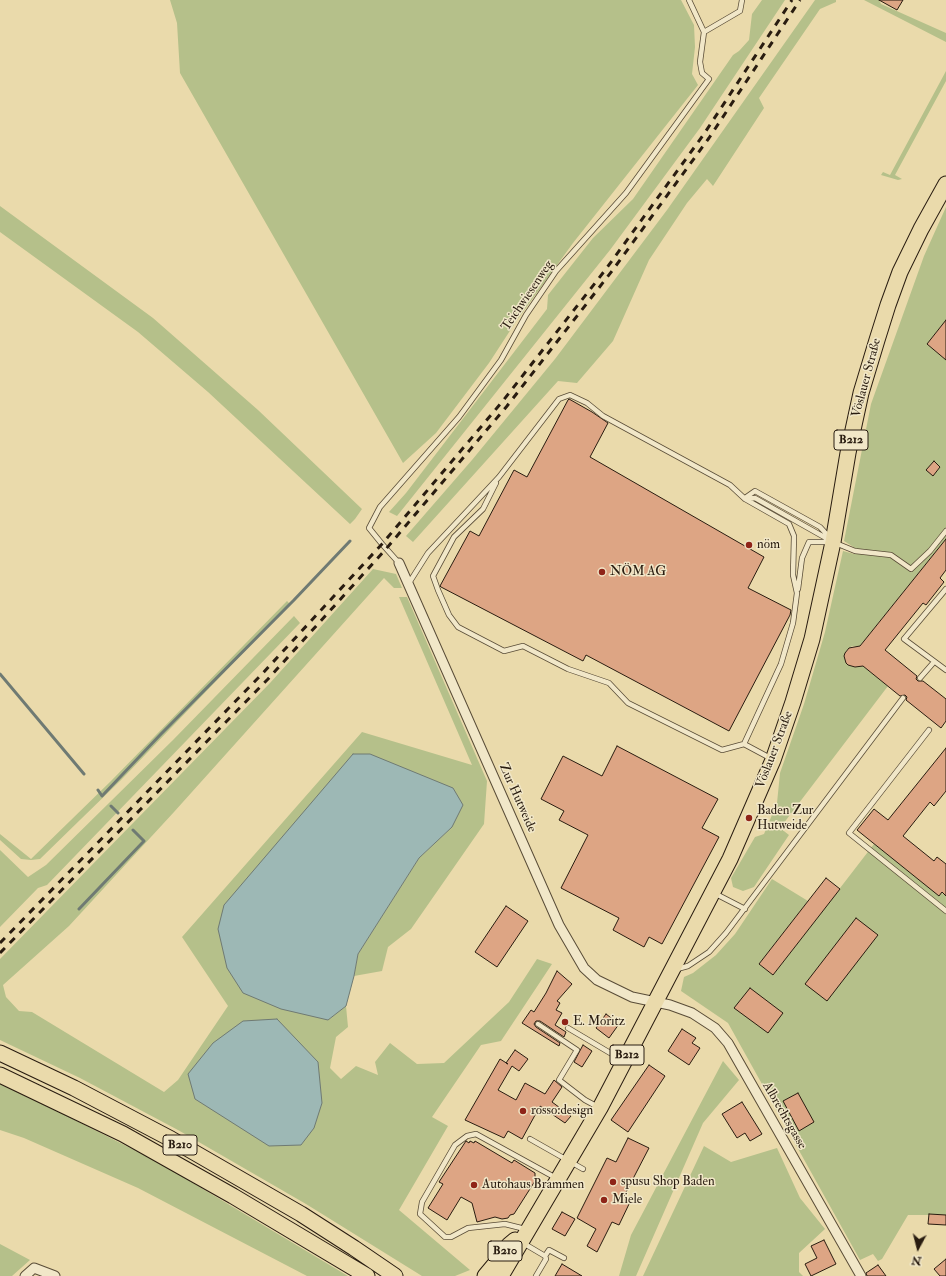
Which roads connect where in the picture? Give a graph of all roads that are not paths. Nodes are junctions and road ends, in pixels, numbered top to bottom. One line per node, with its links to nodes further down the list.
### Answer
1 (689, 0): 3 (lane)
2 (742, 0): 3 (lane)
3 (704, 32): 9 (lane, Teichwiesenweg)
4 (946, 184): 8 (main road, Vöslauer Straße / B212)
5 (499, 477): 6 (lane); 10 (lane); 18 (lane)
6 (744, 499): 8 (lane); 12 (lane)
7 (946, 531): 8 (lane)
8 (833, 542): 12 (lane); 19 (main road, Vöslauer Straße / B212)
9 (399, 563): 10 (street, Zur Hutweide)
10 (408, 585): 24 (street, Zur Hutweide)
11 (946, 589): 13 (lane)
12 (797, 593): 18 (lane)
13 (934, 662): 14 (lane); 15 (lane)
14 (946, 670)
15 (920, 678)
16 (903, 698): 21 (lane)
17 (928, 730): 22 (lane)
18 (744, 744): 19 (lane)
19 (773, 760): 20 (main road, Vöslauer Straße / B212)
20 (712, 892): 21 (lane); 23 (main road, Vöslauer Straße / B212)
21 (745, 909): 23 (lane)
22 (946, 912)
23 (672, 971): 24 (main road, Vöslauer Straße / B212)
24 (655, 1002): 28 (main road, Vöslauer Straße / B212); 47 (street, Albrechtsgasse)
25 (538, 1024): 30 (lane)
26 (568, 1028): 28 (lane)
27 (0, 1053): 36 (main road, B210)
28 (624, 1061): 30 (main road, Vöslauer Straße / B212)
29 (0, 1075): 41 (main road, B210)
30 (600, 1108): 32 (main road, Vöslauer Straße / B212)
31 (530, 1139): 32 (lane)
32 (569, 1162): 33 (lane); 34 (main road, Vöslauer Straße / B212)
33 (583, 1169)
34 (559, 1179): 35 (main road, Vöslauer Straße / B212); 35 (lane)
35 (525, 1236): 37 (lane); 44 (main road, B210); 45 (main road, Vöslauer Straße / B212)
36 (354, 1248): 42 (main road, B210); 43 (main road, B210)
37 (545, 1256): 38 (lane); 46 (lane)
38 (564, 1258)
39 (25, 1276): 40 (street)
40 (55, 1276)
41 (367, 1276)
42 (395, 1276)
43 (407, 1276)
44 (485, 1276)
45 (501, 1276)
46 (536, 1276)
47 (861, 1276)

